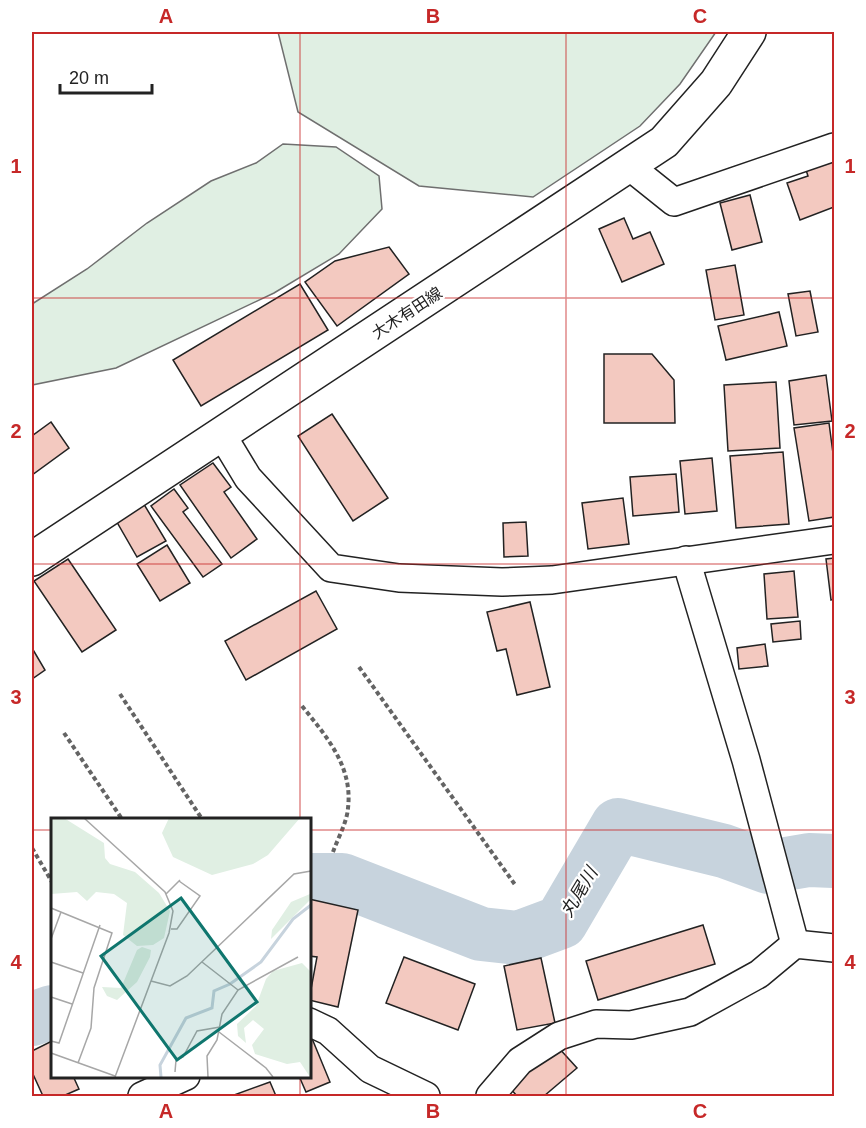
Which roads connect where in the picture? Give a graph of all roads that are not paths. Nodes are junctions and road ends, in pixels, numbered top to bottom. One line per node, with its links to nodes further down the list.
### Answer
1 (749, 32): 3 (main road, 大木有田線)
2 (834, 147): 3 (street)
3 (629, 166): 4 (main road, 大木有田線)
4 (222, 435): 6 (main road, 大木有田線); 7 (street)
5 (834, 540): 7 (street)
6 (32, 559)
7 (686, 560): 8 (street)
8 (795, 944): 9 (street); 14 (street)
9 (834, 948)
10 (310, 1023): 13 (street)
11 (184, 1077): 12 (street)
12 (142, 1096)
13 (426, 1096)
14 (490, 1096)

